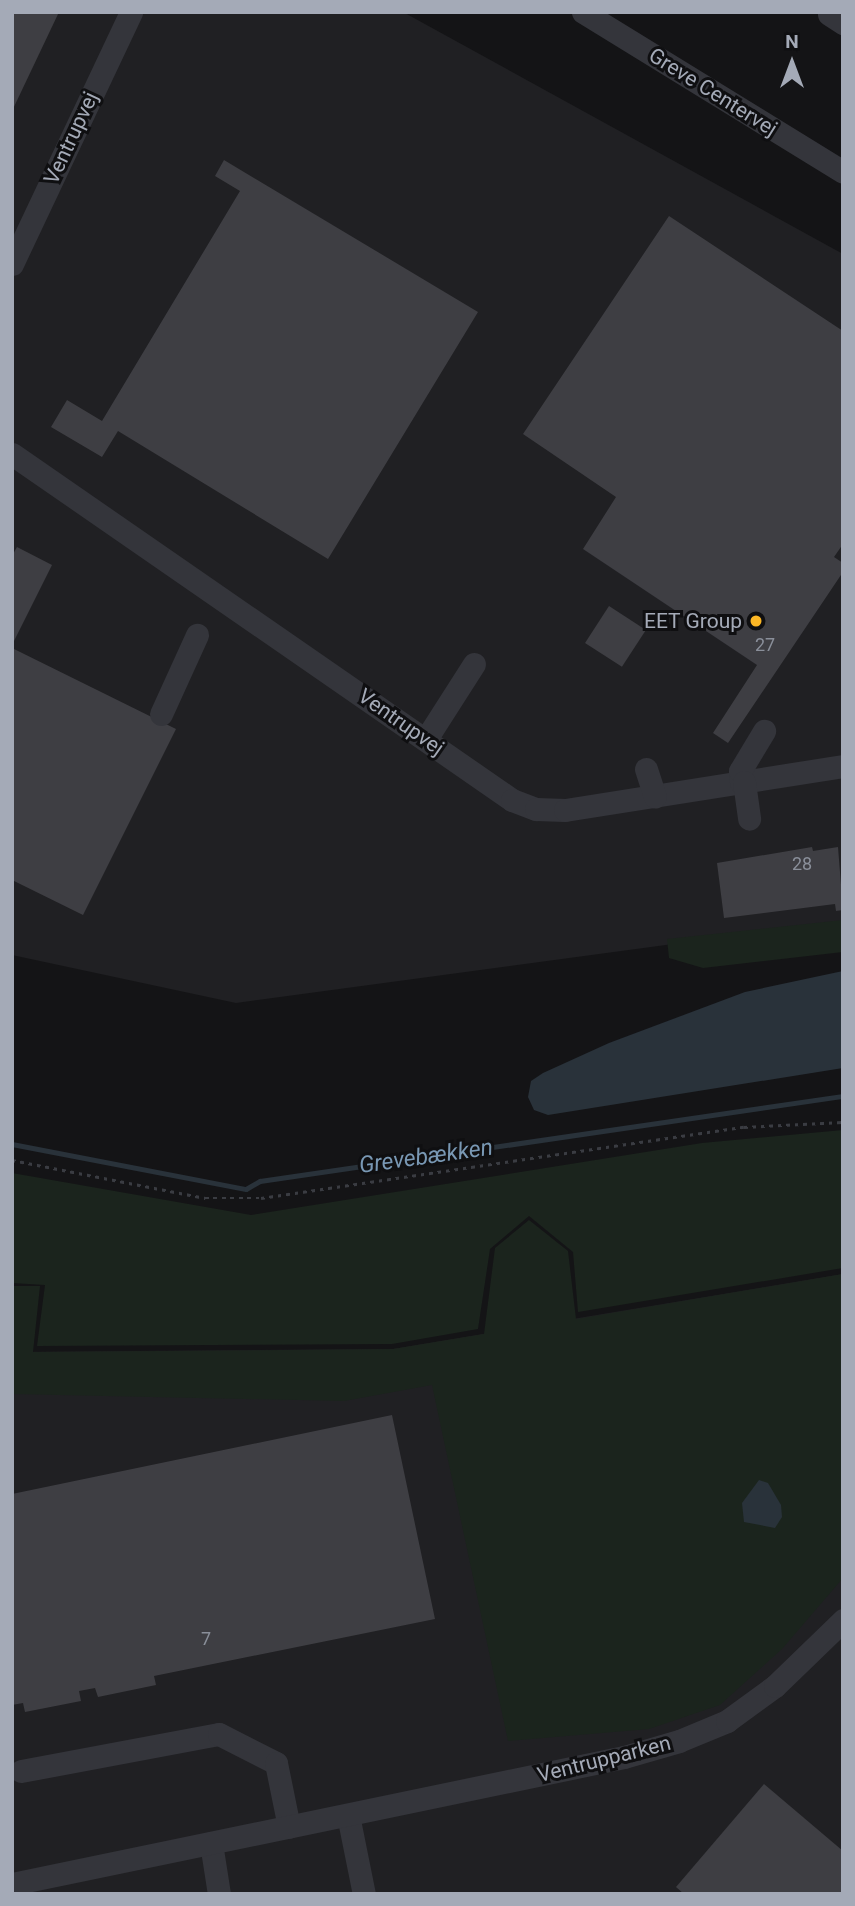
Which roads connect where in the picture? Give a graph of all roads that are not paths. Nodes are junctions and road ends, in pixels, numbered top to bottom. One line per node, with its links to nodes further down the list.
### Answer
1 (131, 12): 4 (street, Ventrupvej)
2 (583, 12): 3 (street, Greve Centervej)
3 (843, 172)
4 (12, 264)
5 (12, 454): 10 (street, Ventrupvej)
6 (197, 635): 8 (street)
7 (474, 664): 10 (street)
8 (161, 714)
9 (764, 731): 13 (street)
10 (426, 739): 14 (street, Ventrupvej)
11 (843, 766): 13 (street, Ventrupvej)
12 (646, 769): 14 (street)
13 (743, 782): 14 (street, Ventrupvej); 15 (street)
14 (655, 797)
15 (749, 819)
16 (839, 1634): 18 (street, Ventrupparken)
17 (21, 1772): 19 (street)
18 (348, 1815): 19 (street, Ventrupparken); 23 (street)
19 (289, 1827): 20 (street, Ventrupparken)
20 (211, 1843): 21 (street, Ventrupparken); 22 (street)
21 (12, 1884)
22 (219, 1894)
23 (364, 1894)

